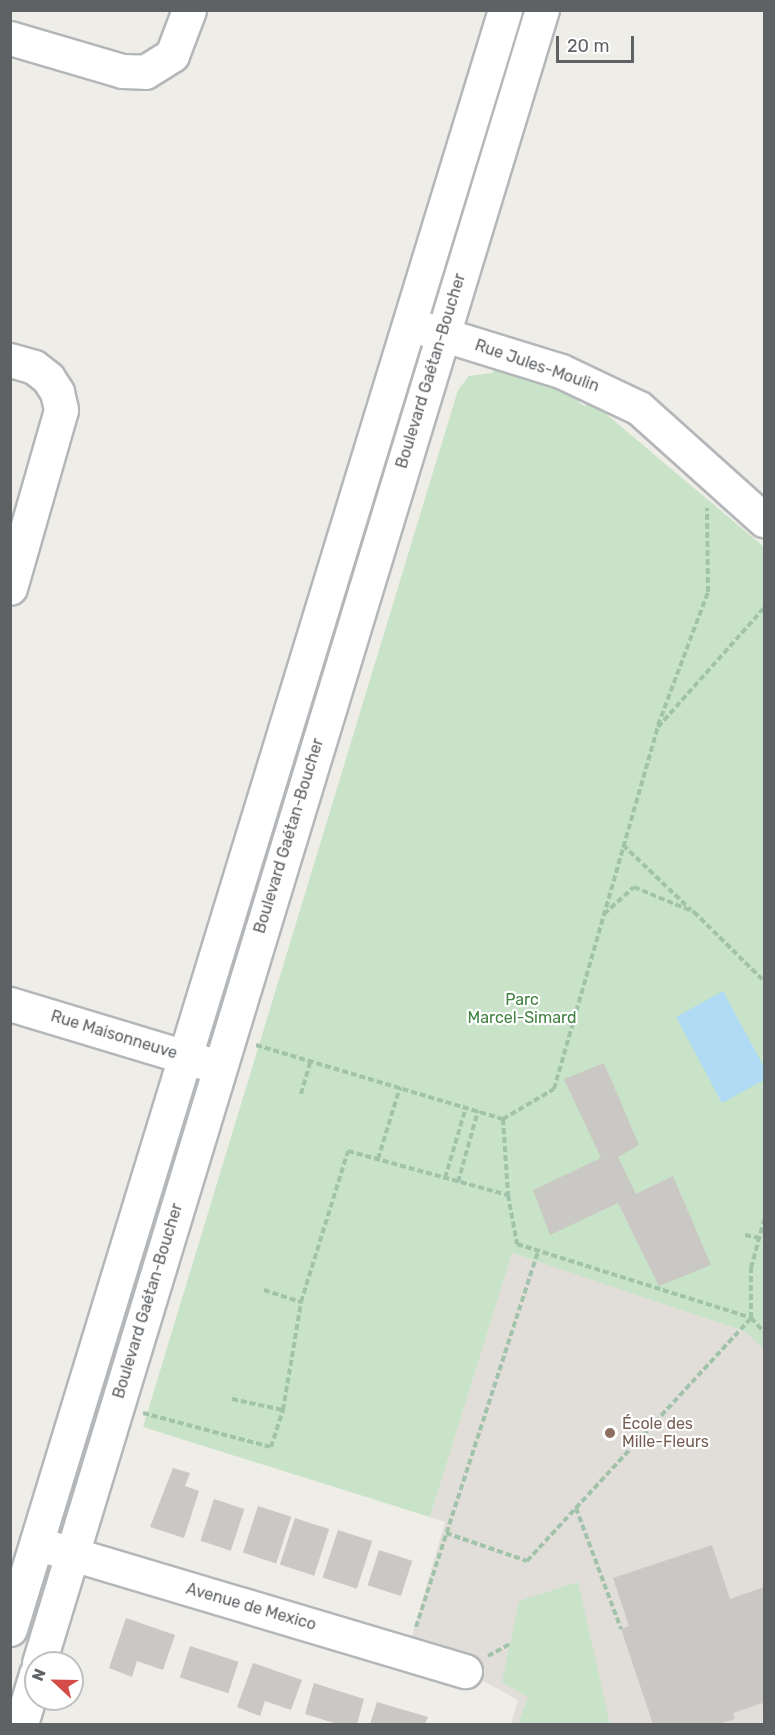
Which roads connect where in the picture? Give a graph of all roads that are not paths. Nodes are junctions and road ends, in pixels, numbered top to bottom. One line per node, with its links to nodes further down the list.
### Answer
1 (189, 10): 4 (street)
2 (505, 10): 5 (street)
3 (542, 10): 6 (street, Boulevard Gaétan-Boucher)
4 (10, 38)
5 (409, 324): 6 (street, Rue Jules-Moulin); 11 (street)
6 (443, 334): 8 (street, Rue Jules-Moulin); 12 (street, Boulevard Gaétan-Boucher)
7 (10, 360): 9 (street)
8 (765, 520)
9 (10, 588)
10 (10, 1004): 11 (street, Rue Maisonneuve)
11 (184, 1056): 12 (street, Rue Maisonneuve); 13 (street)
12 (218, 1068): 14 (street, Boulevard Gaétan-Boucher)
13 (37, 1542): 14 (street, Avenue de Mexico); 15 (street)
14 (72, 1555): 16 (street, Boulevard Gaétan-Boucher); 17 (street, Avenue de Mexico)
15 (10, 1629)
16 (43, 1651)
17 (465, 1671)

